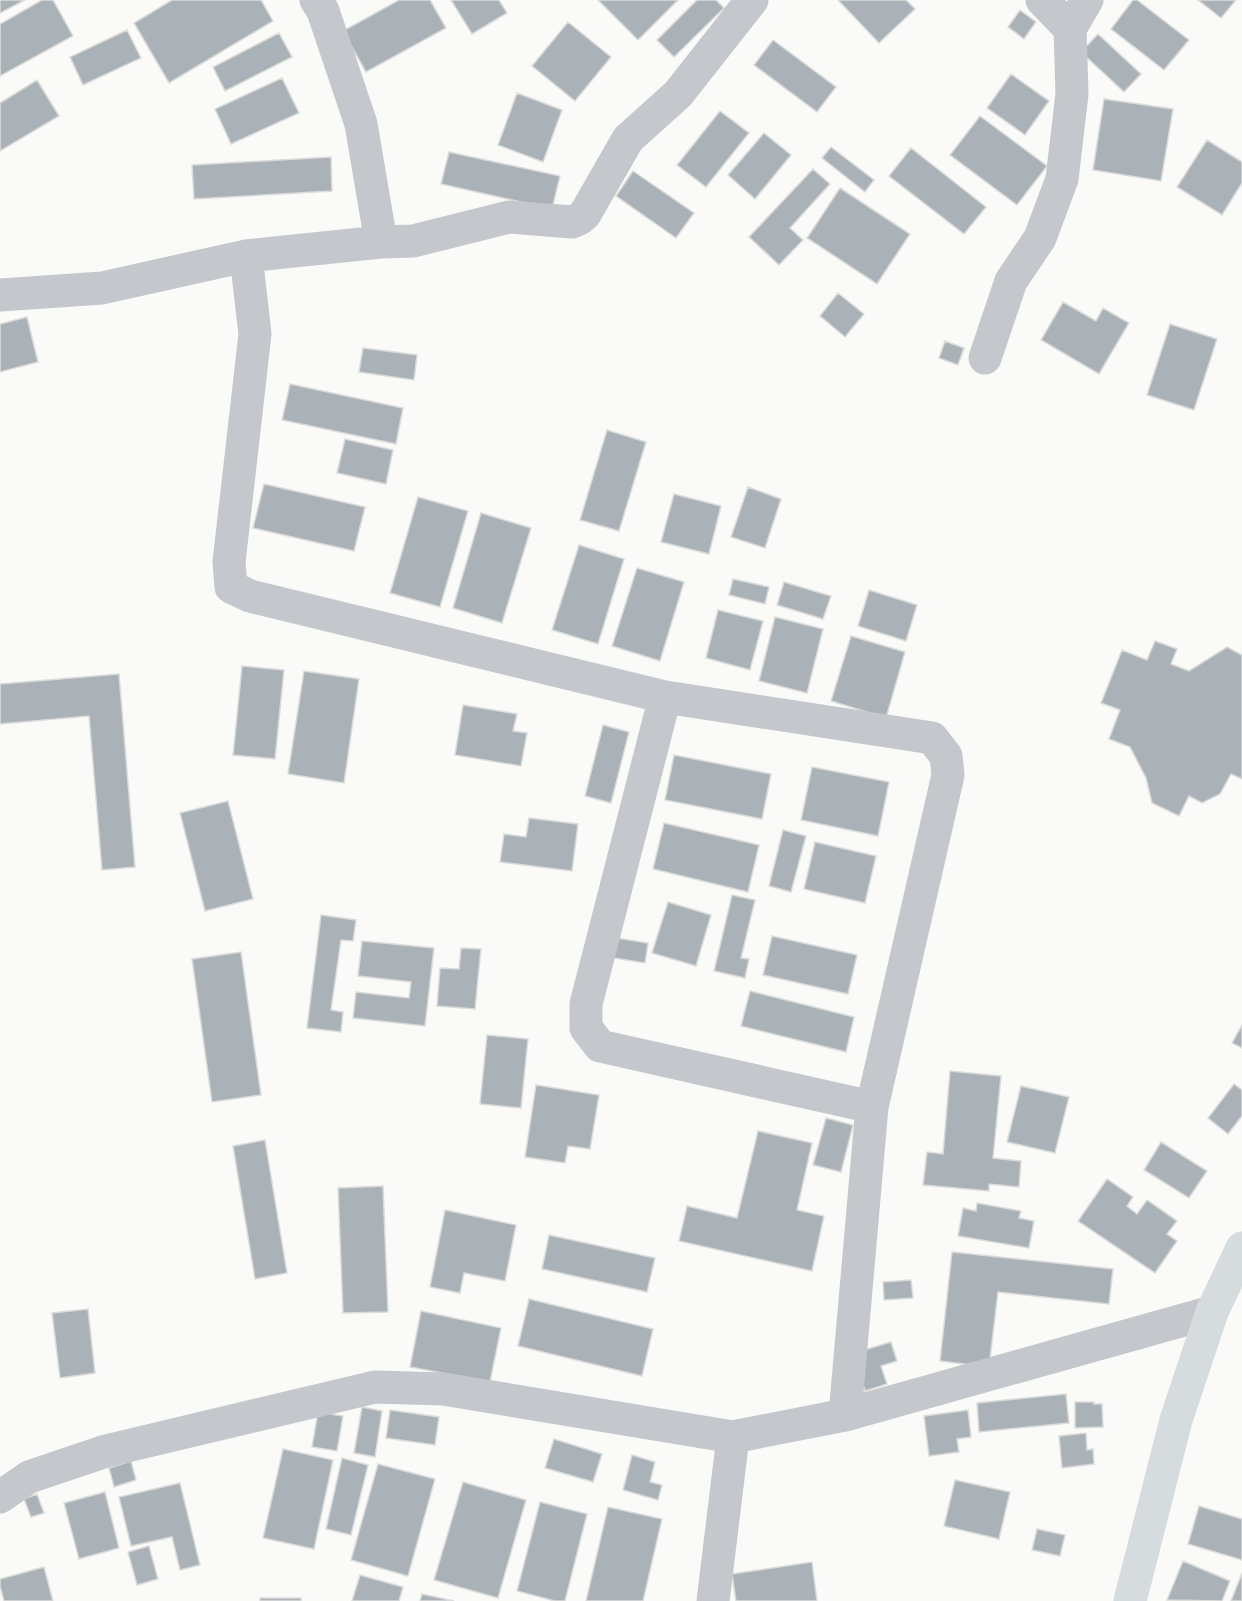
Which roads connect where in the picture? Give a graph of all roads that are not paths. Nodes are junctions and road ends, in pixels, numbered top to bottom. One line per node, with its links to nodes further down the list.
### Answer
1 (316, 0): 6 (street)
2 (752, 0): 6 (street)
3 (1042, 0): 5 (street)
4 (1087, 0): 5 (street)
5 (1070, 29): 9 (street)
6 (381, 242): 7 (street)
7 (246, 256): 8 (street); 10 (street)
8 (0, 295)
9 (985, 358)
10 (665, 697): 11 (street); 11 (street)
11 (872, 1107): 14 (street)
12 (1242, 1248): 13 (main road)
13 (1212, 1312): 14 (street); 18 (main road)
14 (845, 1415): 15 (street)
15 (733, 1437): 16 (street); 17 (street)
16 (0, 1497)
17 (713, 1601)
18 (1130, 1601)

